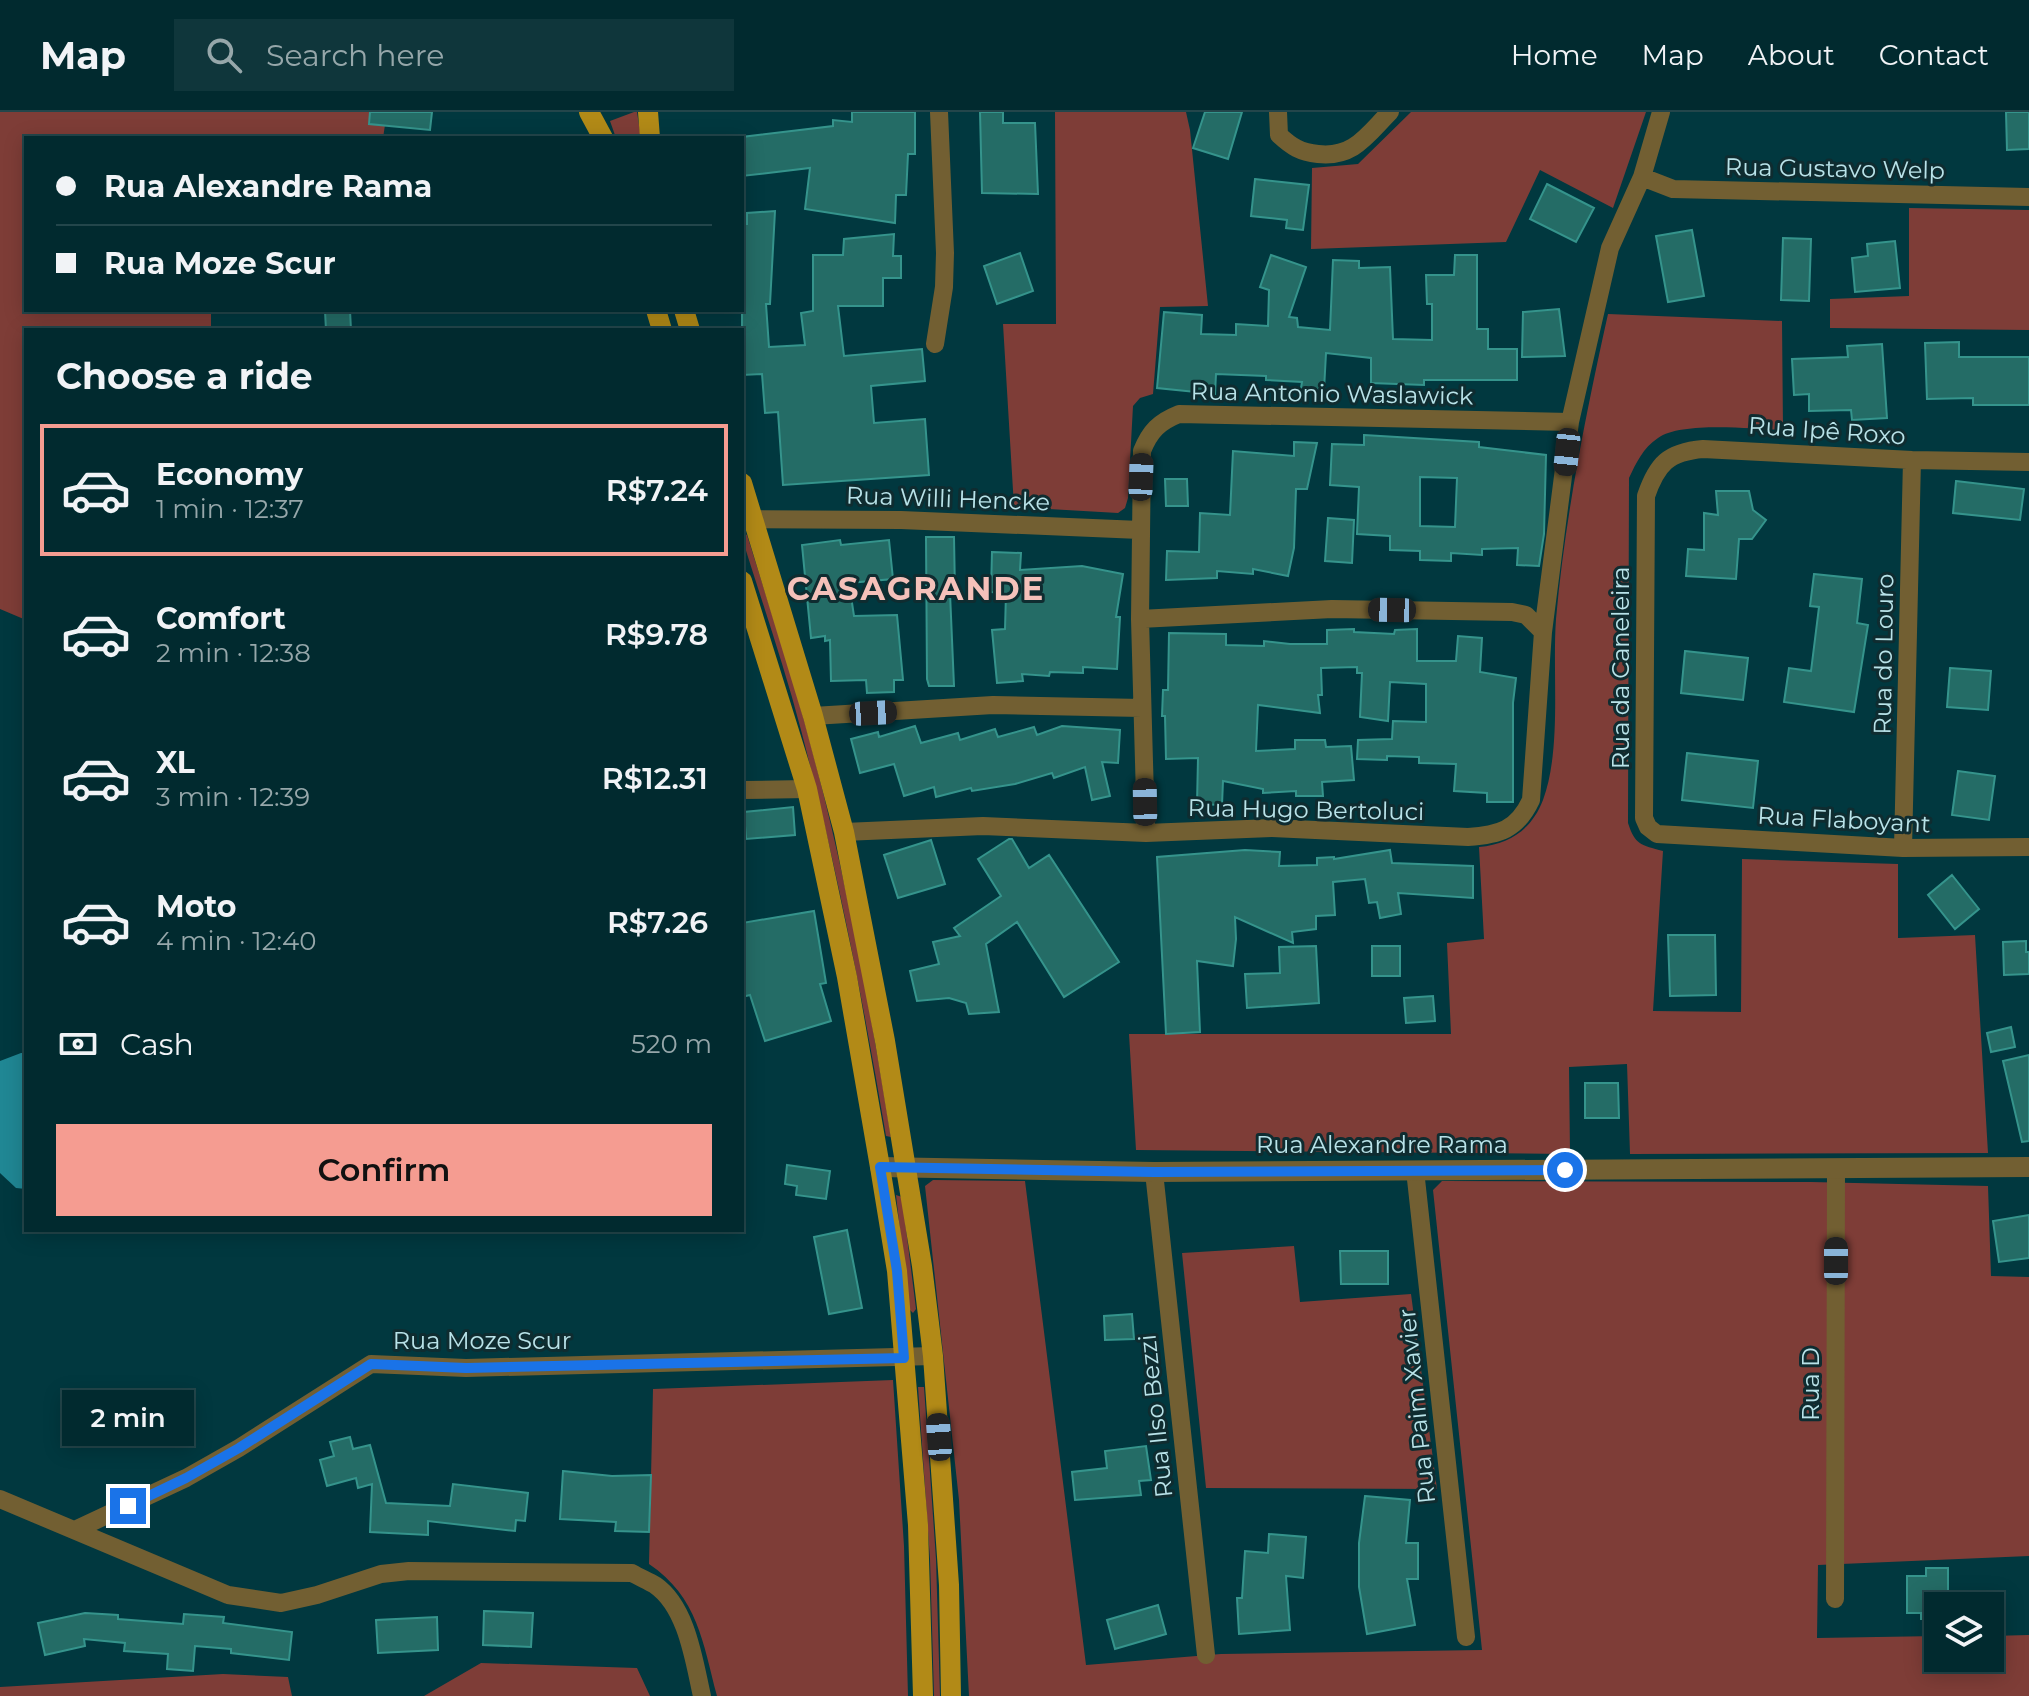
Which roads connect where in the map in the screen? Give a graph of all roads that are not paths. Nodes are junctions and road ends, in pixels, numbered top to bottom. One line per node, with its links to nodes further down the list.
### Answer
1 (589, 112): 7 (main road)
2 (648, 112): 8 (main road)
3 (939, 112): 11 (street)
4 (1278, 112): 5 (street)
5 (1390, 112)
6 (1661, 112): 9 (street)
7 (602, 136)
8 (650, 136)
9 (1642, 177): 10 (street, Rua Gustavo Welp); 12 (street)
10 (2029, 197)
11 (935, 344)
12 (1570, 422): 18 (street, Rua Antonio Waslawick); 21 (street)
13 (1912, 460): 14 (street, Rua Ipê Roxo); 16 (street, Rua Ipê Roxo); 30 (street, Rua do Louro)
14 (2029, 462)
15 (744, 495): 17 (main road)
16 (1646, 496): 28 (street, Rua da Caneleira)
17 (748, 518): 18 (street, Rua Willi Hencke); 23 (main road)
18 (1140, 530): 20 (street, Rua Antonio Waslawick)
19 (746, 603): 24 (main road)
20 (1140, 619): 21 (street); 22 (street, Rua Antonio Waslawick)
21 (1543, 632): 27 (street, Rua Hugo Bertoluci)
22 (1142, 708): 23 (street); 27 (street, Rua Antonio Waslawick)
23 (813, 716): 26 (main road)
24 (807, 789): 25 (street); 32 (main road)
25 (744, 790)
26 (844, 832): 27 (street, Rua Hugo Bertoluci); 31 (main road)
27 (1146, 833)
28 (1657, 834): 30 (street, Rua Flaboyant)
29 (2029, 847): 30 (street, Rua Flaboyant)
30 (1903, 848)
31 (906, 1166): 32 (street, Rua Alexandre Rama); 36 (street, Rua Alexandre Rama); 37 (main road)
32 (880, 1167): 38 (main road)
33 (2029, 1167): 34 (street, Rua Alexandre Rama)
34 (1836, 1169): 35 (street, Rua Alexandre Rama); 41 (street, Rua D)
35 (1415, 1170): 36 (street, Rua Alexandre Rama); 42 (street, Rua Paim Xavier)
36 (1154, 1172): 43 (street, Rua Ilso Bezzi)
37 (933, 1356): 38 (street, Rua Moze Scur); 46 (main road)
38 (904, 1358): 40 (street, Rua Moze Scur); 45 (main road)
39 (0, 1499): 40 (street)
40 (75, 1530): 44 (street)
41 (1835, 1599)
42 (1466, 1637)
43 (1206, 1655)
44 (702, 1696)
45 (923, 1696)
46 (951, 1696)

